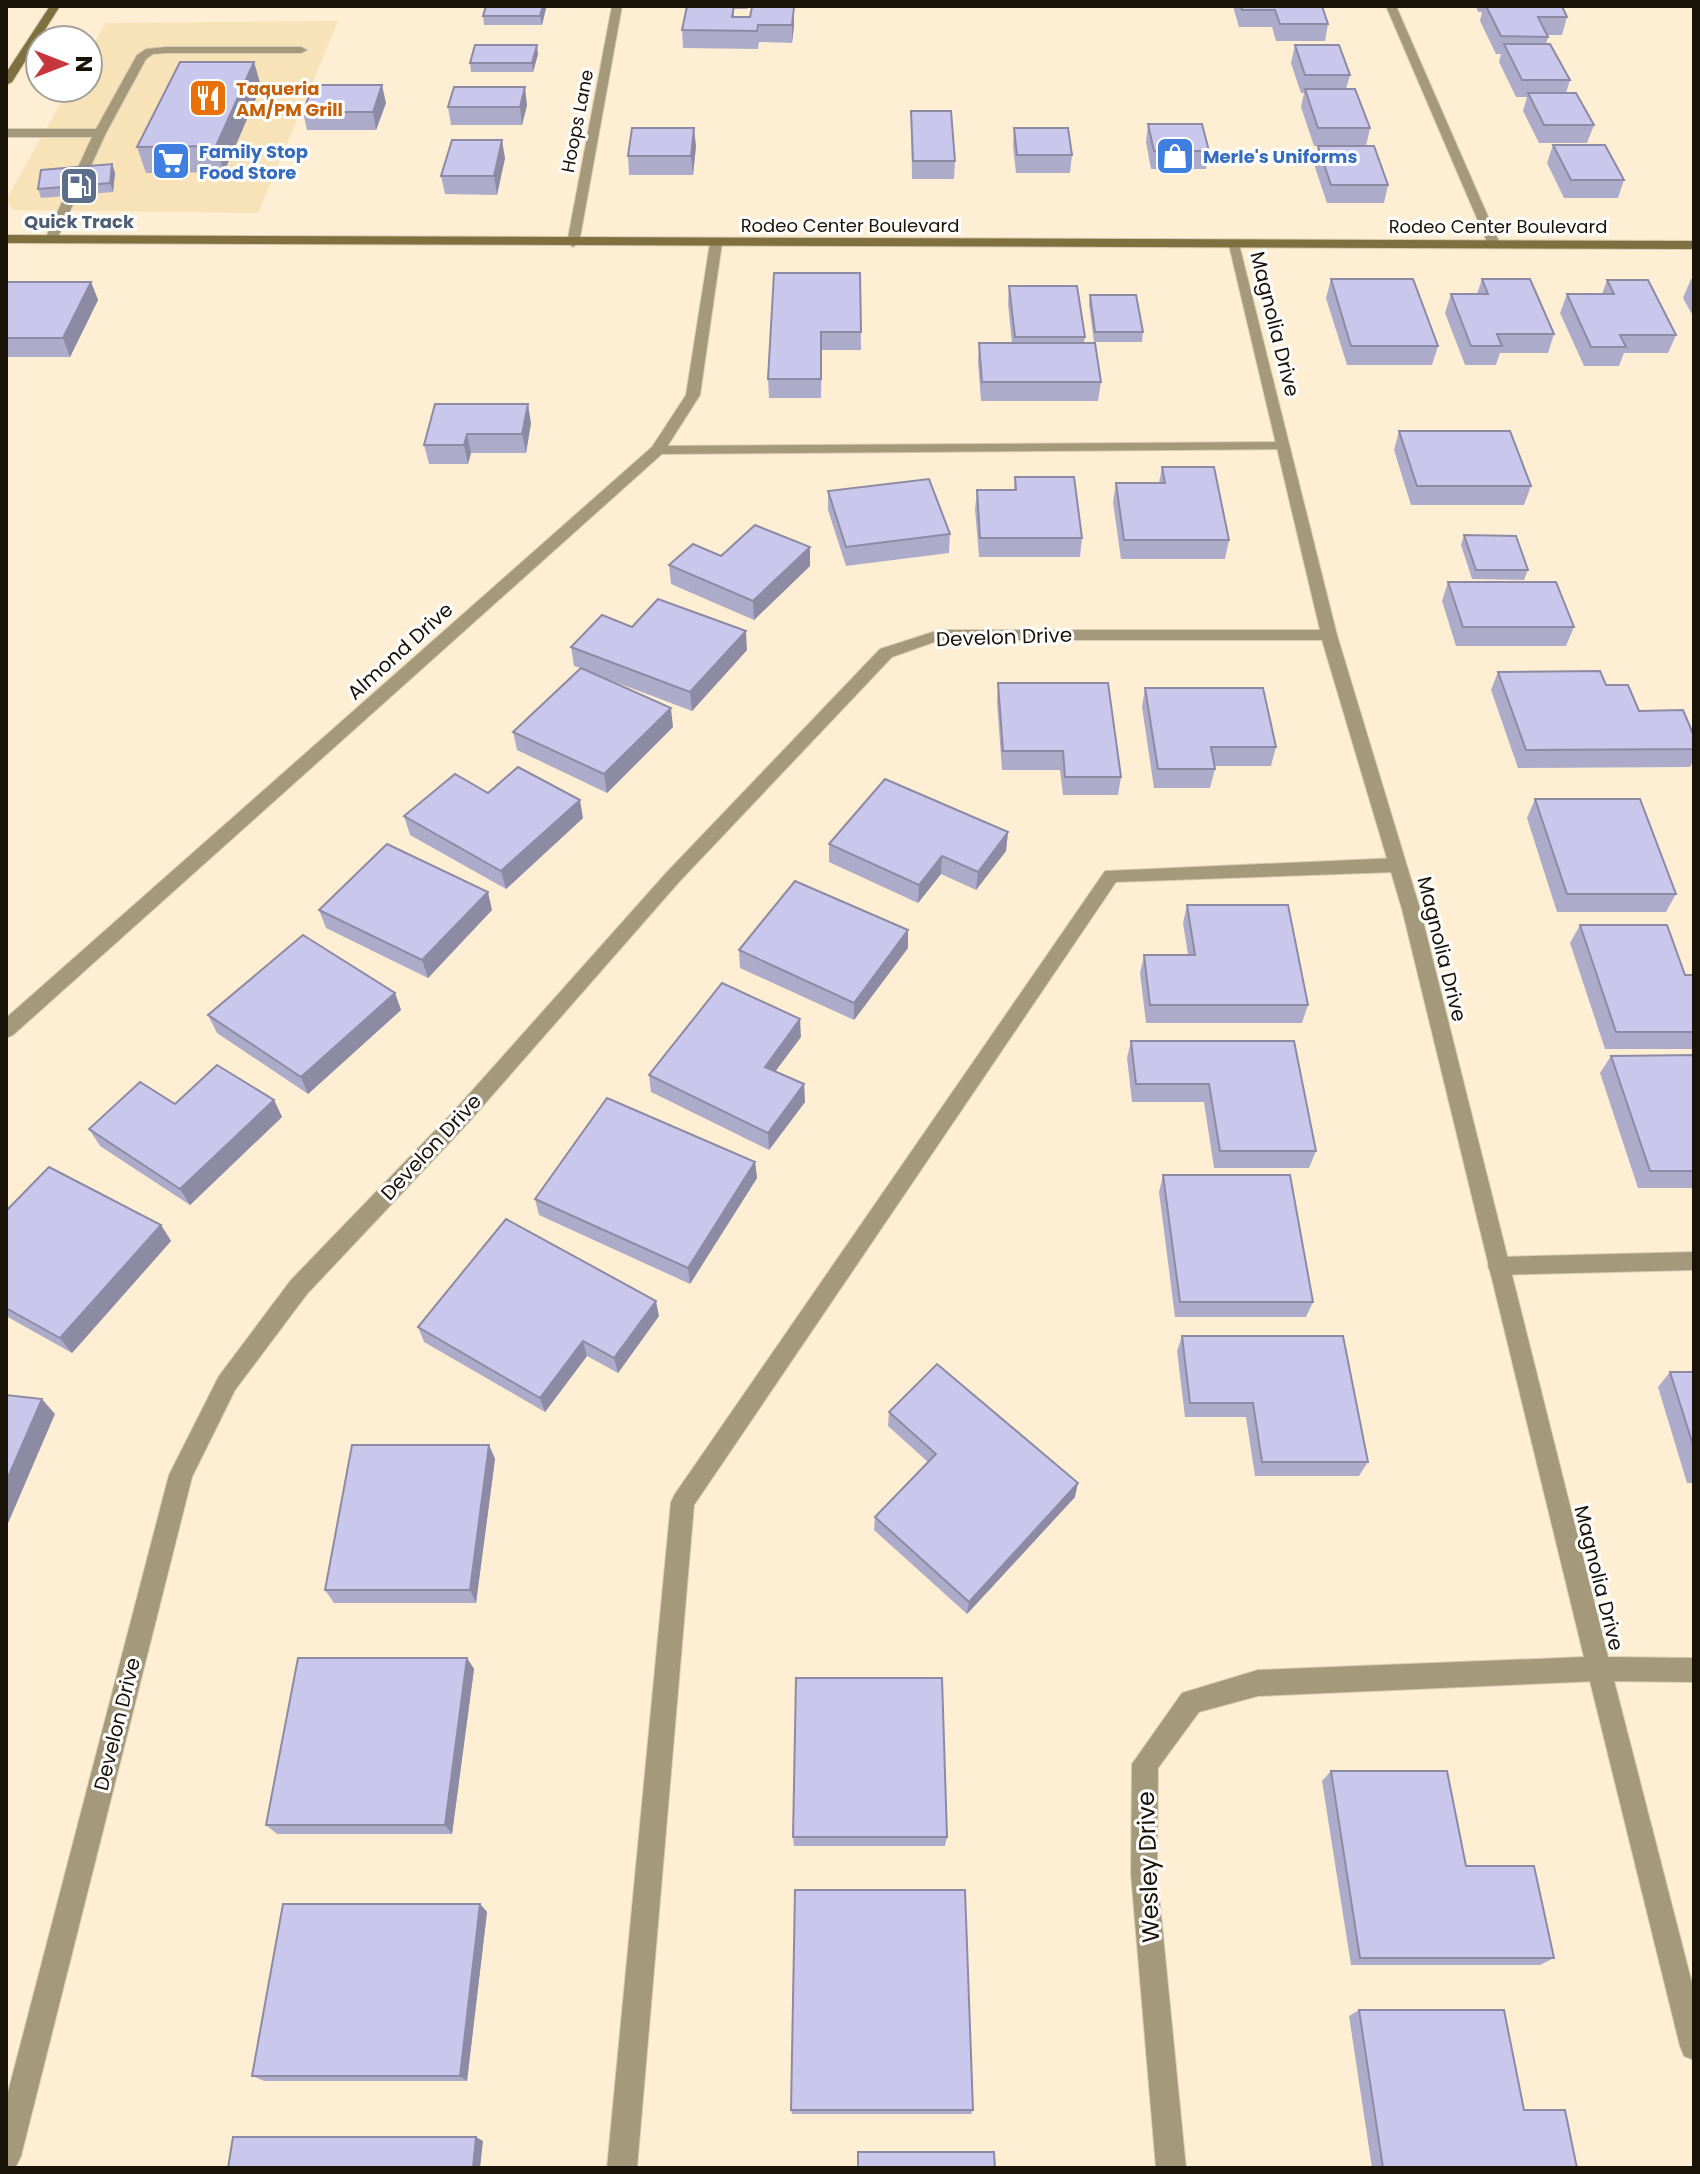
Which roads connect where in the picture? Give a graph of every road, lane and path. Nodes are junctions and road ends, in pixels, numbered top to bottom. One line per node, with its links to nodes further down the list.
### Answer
1 (55, 6): 5 (main road)
2 (617, 6): 10 (street, Hoops Lane)
3 (1391, 6): 13 (street)
4 (301, 50): 7 (street)
5 (6, 82)
6 (6, 133): 7 (street)
7 (100, 133): 9 (street)
8 (6, 239): 9 (main road, Rodeo Center Boulevard)
9 (51, 239): 10 (main road, Rodeo Center Boulevard)
10 (573, 243): 11 (main road, Rodeo Center Boulevard)
11 (716, 243): 12 (main road, Rodeo Center Boulevard); 16 (street, Almond Drive)
12 (1233, 244): 13 (main road, Rodeo Center Boulevard); 15 (street, Magnolia Drive)
13 (1494, 244): 14 (main road, Rodeo Center Boulevard)
14 (1694, 245)
15 (1283, 446): 16 (street); 17 (street, Magnolia Drive)
16 (658, 450): 19 (street, Almond Drive)
17 (1329, 635): 18 (street, Magnolia Drive); 25 (street, Develon Drive)
18 (1397, 865): 21 (street, Magnolia Drive); 26 (street)
19 (6, 1030)
20 (1694, 1261): 21 (street)
21 (1499, 1266): 22 (street, Magnolia Drive)
22 (1599, 1669): 23 (street, Wesley Drive); 24 (street, Magnolia Drive); 27 (street, Wesley Drive)
23 (1694, 1670)
24 (1694, 2046)
25 (6, 2156)
26 (622, 2168)
27 (1171, 2168)

